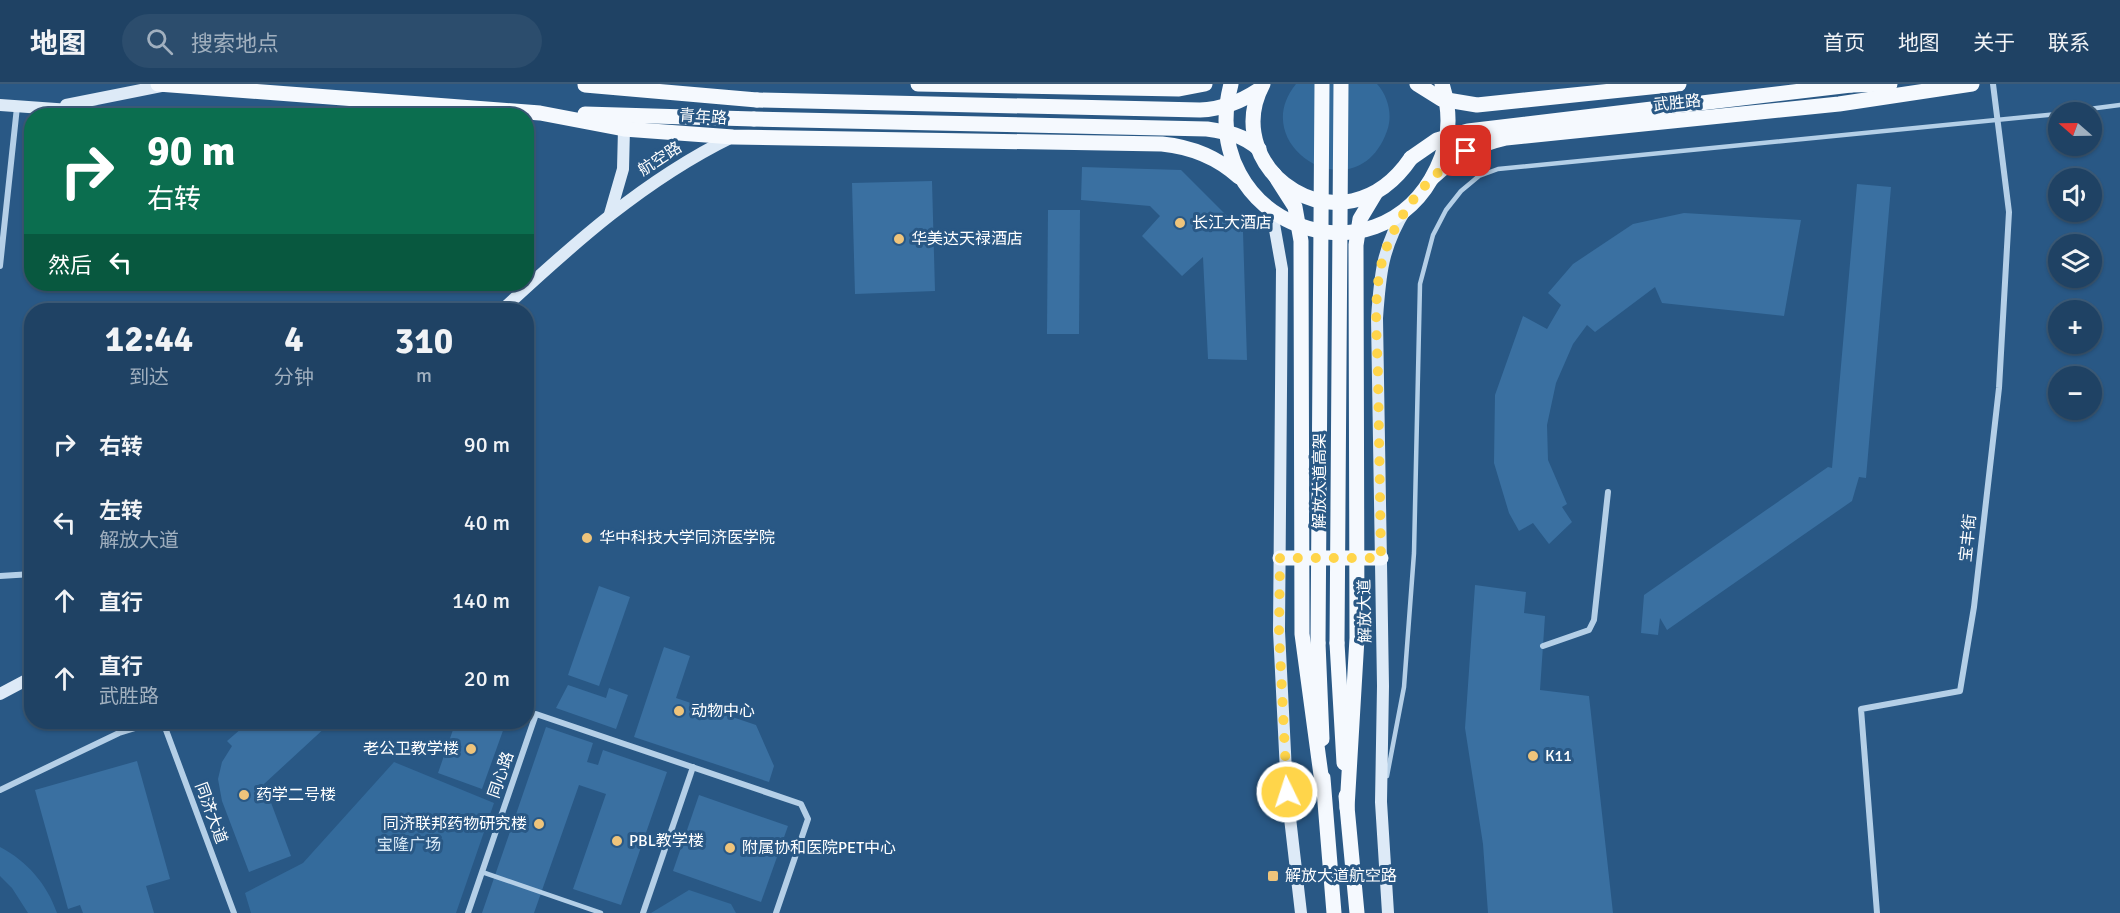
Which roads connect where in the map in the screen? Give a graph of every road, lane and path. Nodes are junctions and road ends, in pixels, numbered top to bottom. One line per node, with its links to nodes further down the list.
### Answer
1 (158, 84): 15 (main road, 青年路)
2 (577, 84): 16 (main road)
3 (614, 84): 16 (main road)
4 (918, 84): 5 (main road)
5 (1205, 84)
6 (1231, 84): 34 (main road)
7 (1322, 84): 58 (main road, 解放大道高架, bridge)
8 (1341, 84): 60 (main road, 解放大道高架, bridge)
9 (1417, 84): 11 (main road, bridge)
10 (1442, 84): 35 (main road)
11 (1679, 84)
12 (1890, 84): 17 (main road)
13 (1972, 84): 35 (main road, 武胜路)
14 (1993, 84): 29 (street, 宝丰街)
15 (166, 85): 24 (main road); 25 (main road, 青年路)
16 (585, 85): 18 (main road, bridge)
17 (1851, 85): 36 (main road, bridge)
18 (1262, 86): 32 (main road)
19 (0, 105): 21 (main road)
20 (2120, 105): 22 (lane)
21 (17, 106): 23 (main road); 40 (street)
22 (2102, 107)
23 (39, 108)
24 (55, 108)
25 (472, 108)
26 (534, 113): 27 (main road, 青年路)
27 (540, 113): 30 (main road, 青年路); 32 (main road, bridge)
28 (2048, 115): 29 (lane)
29 (1999, 122): 59 (lane); 71 (street, 宝丰街)
30 (624, 129): 31 (main road, 青年路); 39 (main road, 航空路)
31 (733, 137): 34 (main road, 青年路); 39 (main road, 航空路)
32 (1259, 149): 33 (main road)
33 (1274, 174): 36 (main road, bridge); 58 (main road, bridge)
34 (1239, 177): 38 (main road)
35 (1432, 178): 37 (main road)
36 (1375, 194): 60 (main road, bridge)
37 (1407, 207): 38 (main road); 46 (main road, 解放大道)
38 (1269, 210): 45 (main road)
39 (609, 215): 41 (main road, 航空路)
40 (0, 266)
41 (534, 282)
42 (523, 291): 43 (main road, 航空路)
43 (510, 303)
44 (1608, 492): 49 (street)
45 (1280, 558): 46 (main road); 67 (main road)
46 (1381, 558): 59 (main road, 解放大道)
47 (24, 574): 48 (street)
48 (0, 576)
49 (1543, 646)
50 (24, 681): 51 (main road)
51 (0, 694)
52 (534, 720): 56 (street, 同心路)
53 (132, 729): 57 (street)
54 (166, 729): 62 (street, 同济大道)
55 (531, 729): 61 (street, 同心路)
56 (693, 767): 65 (street); 66 (street)
57 (0, 790)
58 (1323, 790): 68 (main road, 解放大道高架)
59 (1381, 802): 70 (main road, 解放大道)
60 (1347, 808): 69 (main road, 解放大道高架)
61 (482, 872): 63 (street, 同心路); 64 (lane)
62 (234, 913)
63 (468, 913)
64 (601, 913)
65 (644, 913)
66 (777, 913)
67 (1301, 913)
68 (1334, 913)
69 (1357, 913)
70 (1388, 913)
71 (1877, 913)

